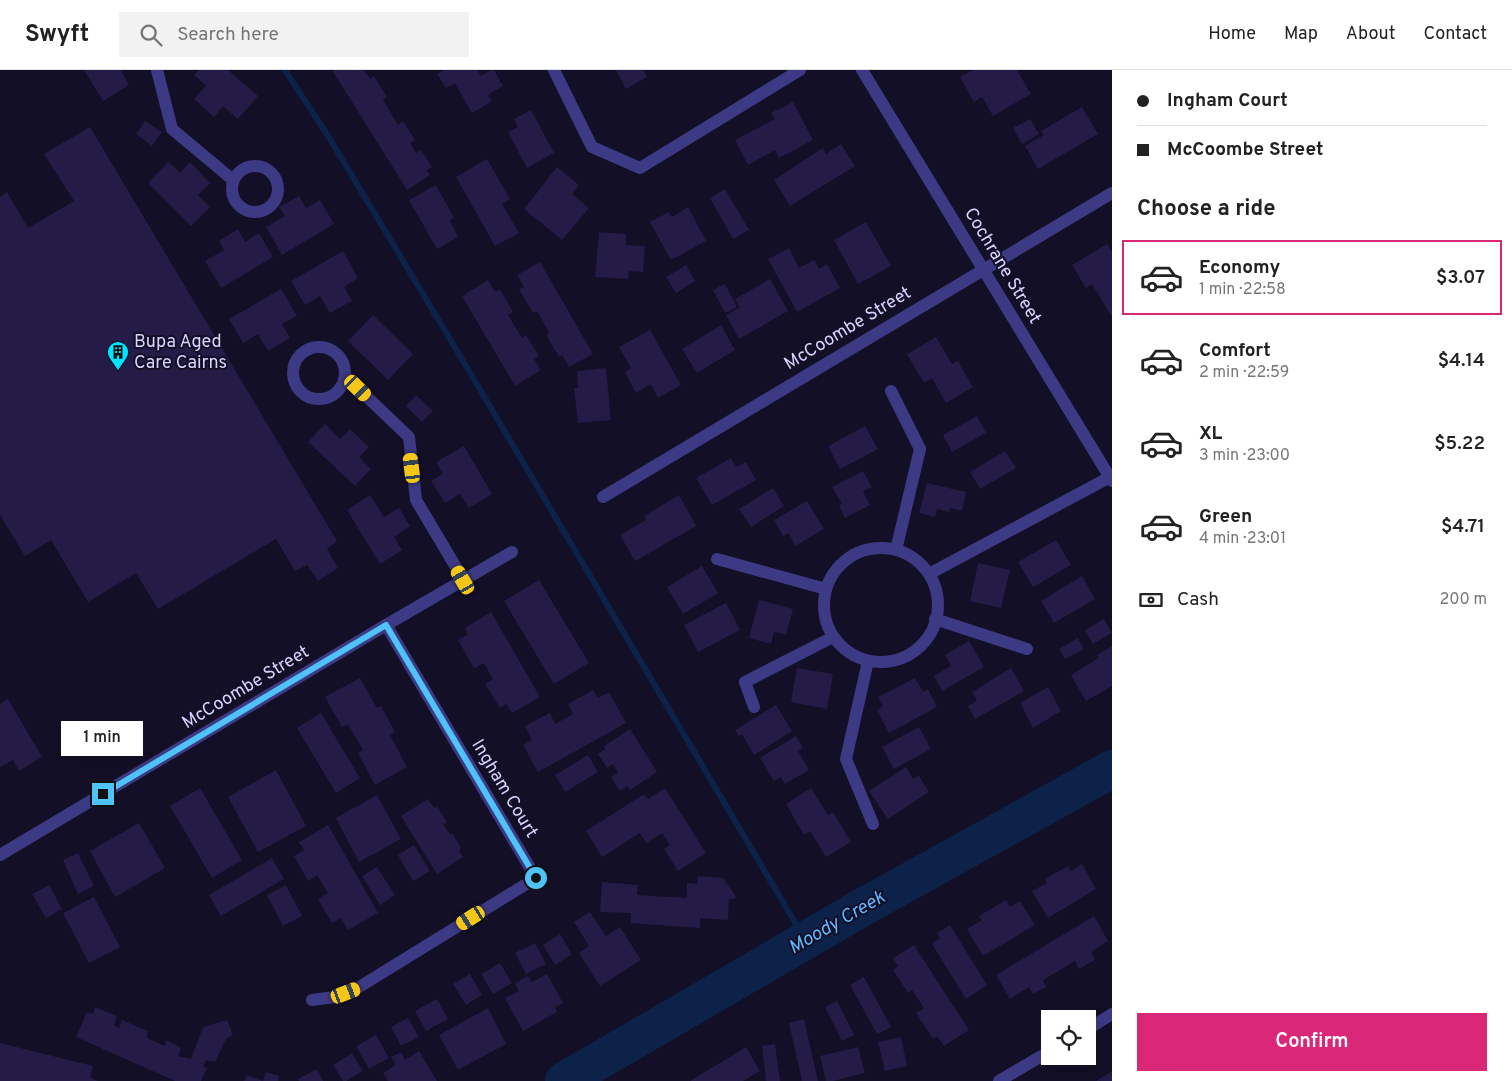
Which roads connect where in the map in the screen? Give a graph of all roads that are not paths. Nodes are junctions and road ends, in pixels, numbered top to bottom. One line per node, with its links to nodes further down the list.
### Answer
1 (157, 70): 5 (street)
2 (554, 70): 3 (street)
3 (800, 70)
4 (862, 70): 7 (street, Cochrane Street)
5 (233, 180)
6 (1112, 193): 7 (street, McCoombe Street)
7 (983, 269): 10 (street, Cochrane Street); 11 (street, McCoombe Street)
8 (345, 376): 8 (street); 16 (street)
9 (891, 391): 12 (street)
10 (1111, 479): 15 (street)
11 (603, 497)
12 (896, 550): 15 (street); 17 (street)
13 (512, 552): 16 (street, McCoombe Street)
14 (717, 559): 17 (street)
15 (929, 574): 18 (street)
16 (463, 580): 19 (street, McCoombe Street)
17 (826, 590): 20 (street)
18 (935, 620): 21 (street); 22 (street)
19 (386, 625): 25 (street, McCoombe Street); 26 (street, Ingham Court)
20 (833, 637): 22 (street); 23 (street)
21 (1027, 649)
22 (868, 661): 24 (street)
23 (754, 707)
24 (873, 824)
25 (0, 856)
26 (312, 1000)
27 (1112, 1014): 28 (street)
28 (1096, 1024)
29 (1041, 1056): 30 (street)
30 (999, 1081)

